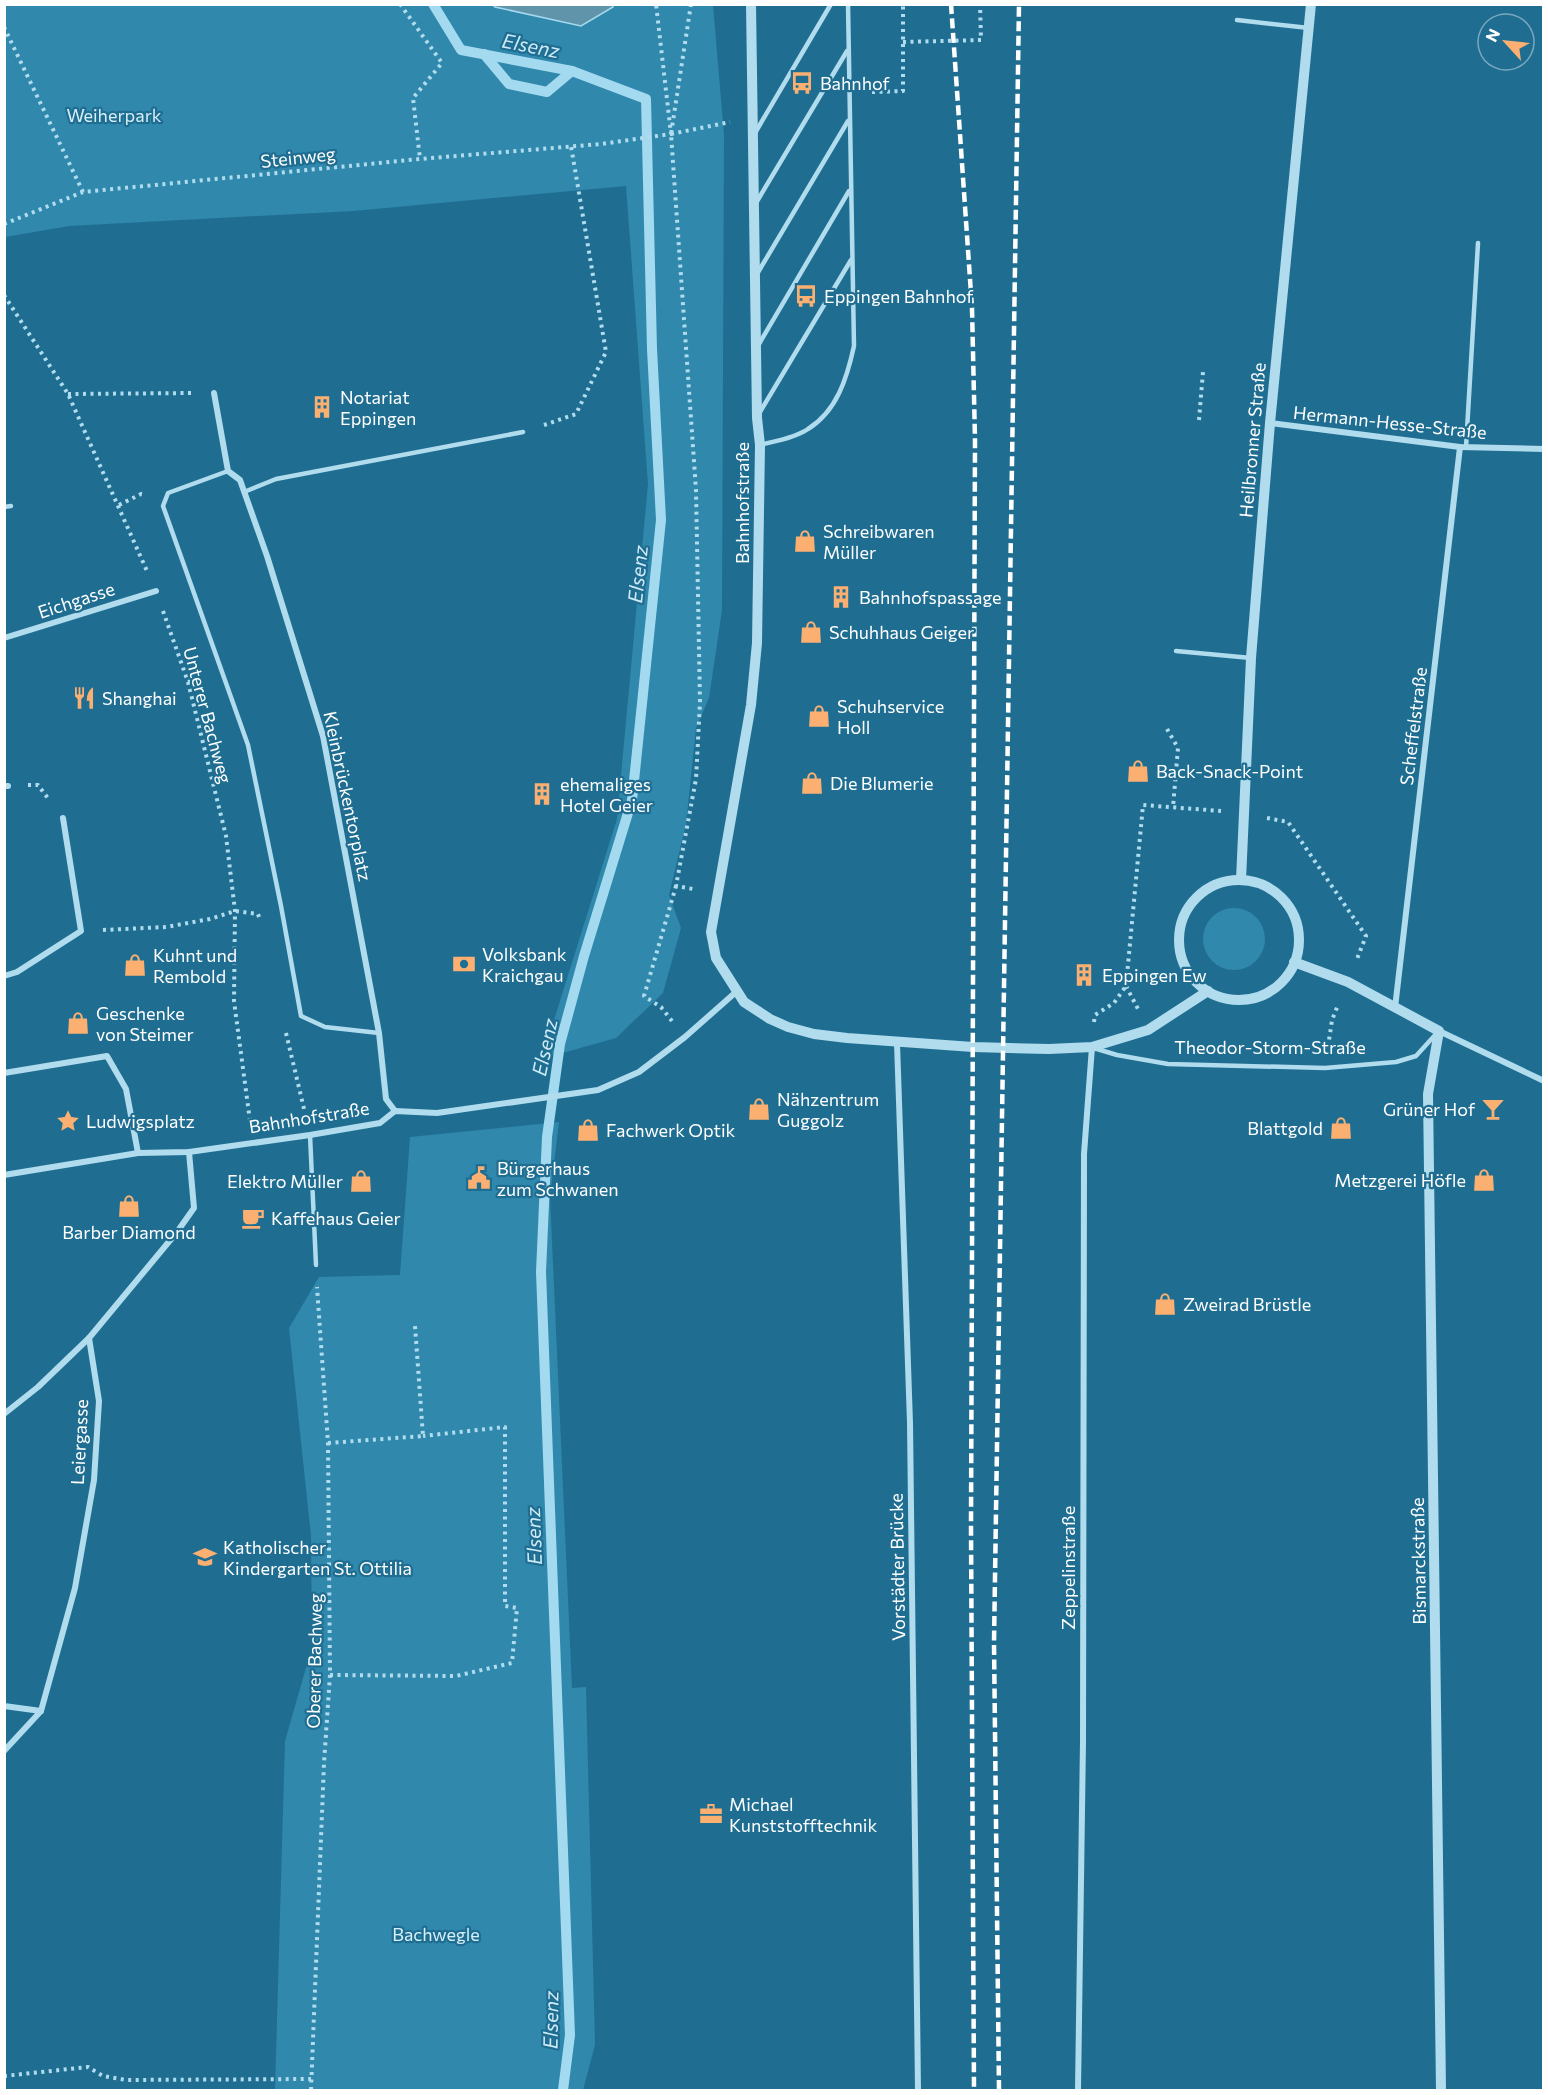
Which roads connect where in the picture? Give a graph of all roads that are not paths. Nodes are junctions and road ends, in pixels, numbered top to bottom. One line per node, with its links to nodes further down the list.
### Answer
1 (751, 4): 9 (street, Bahnhofstraße)
2 (831, 4): 9 (lane)
3 (848, 4): 7 (lane)
4 (1311, 4): 6 (street, Heilbronner Straße)
5 (1237, 20): 6 (lane)
6 (1309, 28): 18 (street, Heilbronner Straße)
7 (848, 50): 8 (lane); 11 (lane)
8 (849, 120): 10 (lane); 14 (lane)
9 (752, 138): 11 (street, Bahnhofstraße)
10 (850, 190): 13 (lane); 15 (lane)
11 (753, 208): 14 (street, Bahnhofstraße)
12 (1478, 243): 21 (lane)
13 (851, 260): 17 (lane); 20 (lane)
14 (754, 279): 15 (street, Bahnhofstraße)
15 (756, 349): 17 (street, Bahnhofstraße)
16 (214, 393): 23 (street, Kleinbrückentorplatz)
17 (757, 418): 20 (street, Bahnhofstraße)
18 (1270, 423): 21 (street, Hermann-Hesse-Straße); 30 (street, Heilbronner Straße)
19 (523, 432): 24 (lane)
20 (760, 445): 36 (street, Bahnhofstraße)
21 (1463, 447): 22 (street, Hermann-Hesse-Straße); 37 (street, Scheffelstraße)
22 (1544, 449)
23 (228, 471): 24 (street, Kleinbrückentorplatz); 39 (lane)
24 (244, 492): 39 (street, Kleinbrückentorplatz)
25 (11, 506): 26 (lane)
26 (4, 507)
27 (156, 591): 28 (street, Eichgasse)
28 (4, 638)
29 (1176, 651): 30 (lane)
30 (1251, 658): 32 (street, Heilbronner Straße)
31 (63, 818): 34 (street)
32 (1241, 880): 33 (street); 35 (street)
33 (1294, 962): 35 (street); 37 (street)
34 (4, 976)
35 (1208, 991): 41 (street, Theodor-Storm-Straße)
36 (736, 992): 40 (street, Bahnhofstraße); 44 (street, Bahnhofstraße)
37 (1395, 1008): 38 (street)
38 (1439, 1031): 41 (lane, Theodor-Storm-Straße); 43 (street); 57 (street, Bismarckstraße)
39 (379, 1033): 44 (street, Kleinbrückentorplatz)
40 (897, 1043): 41 (street, Theodor-Storm-Straße); 55 (street, Vorstädter Brücke)
41 (1092, 1047): 56 (street, Zeppelinstraße)
42 (4, 1073): 47 (street)
43 (1544, 1081)
44 (395, 1111): 45 (street, Bahnhofstraße)
45 (310, 1135): 46 (street, Bahnhofstraße); 49 (lane)
46 (189, 1152): 47 (street, Bahnhofstraße); 50 (street)
47 (138, 1153): 48 (street, Bahnhofstraße)
48 (4, 1175)
49 (316, 1265)
50 (89, 1338): 51 (street); 53 (street, Leiergasse)
51 (4, 1414)
52 (4, 1706): 53 (street)
53 (41, 1711): 54 (street, Leiergasse)
54 (4, 1751)
55 (918, 2091)
56 (1078, 2091)
57 (1441, 2091)

